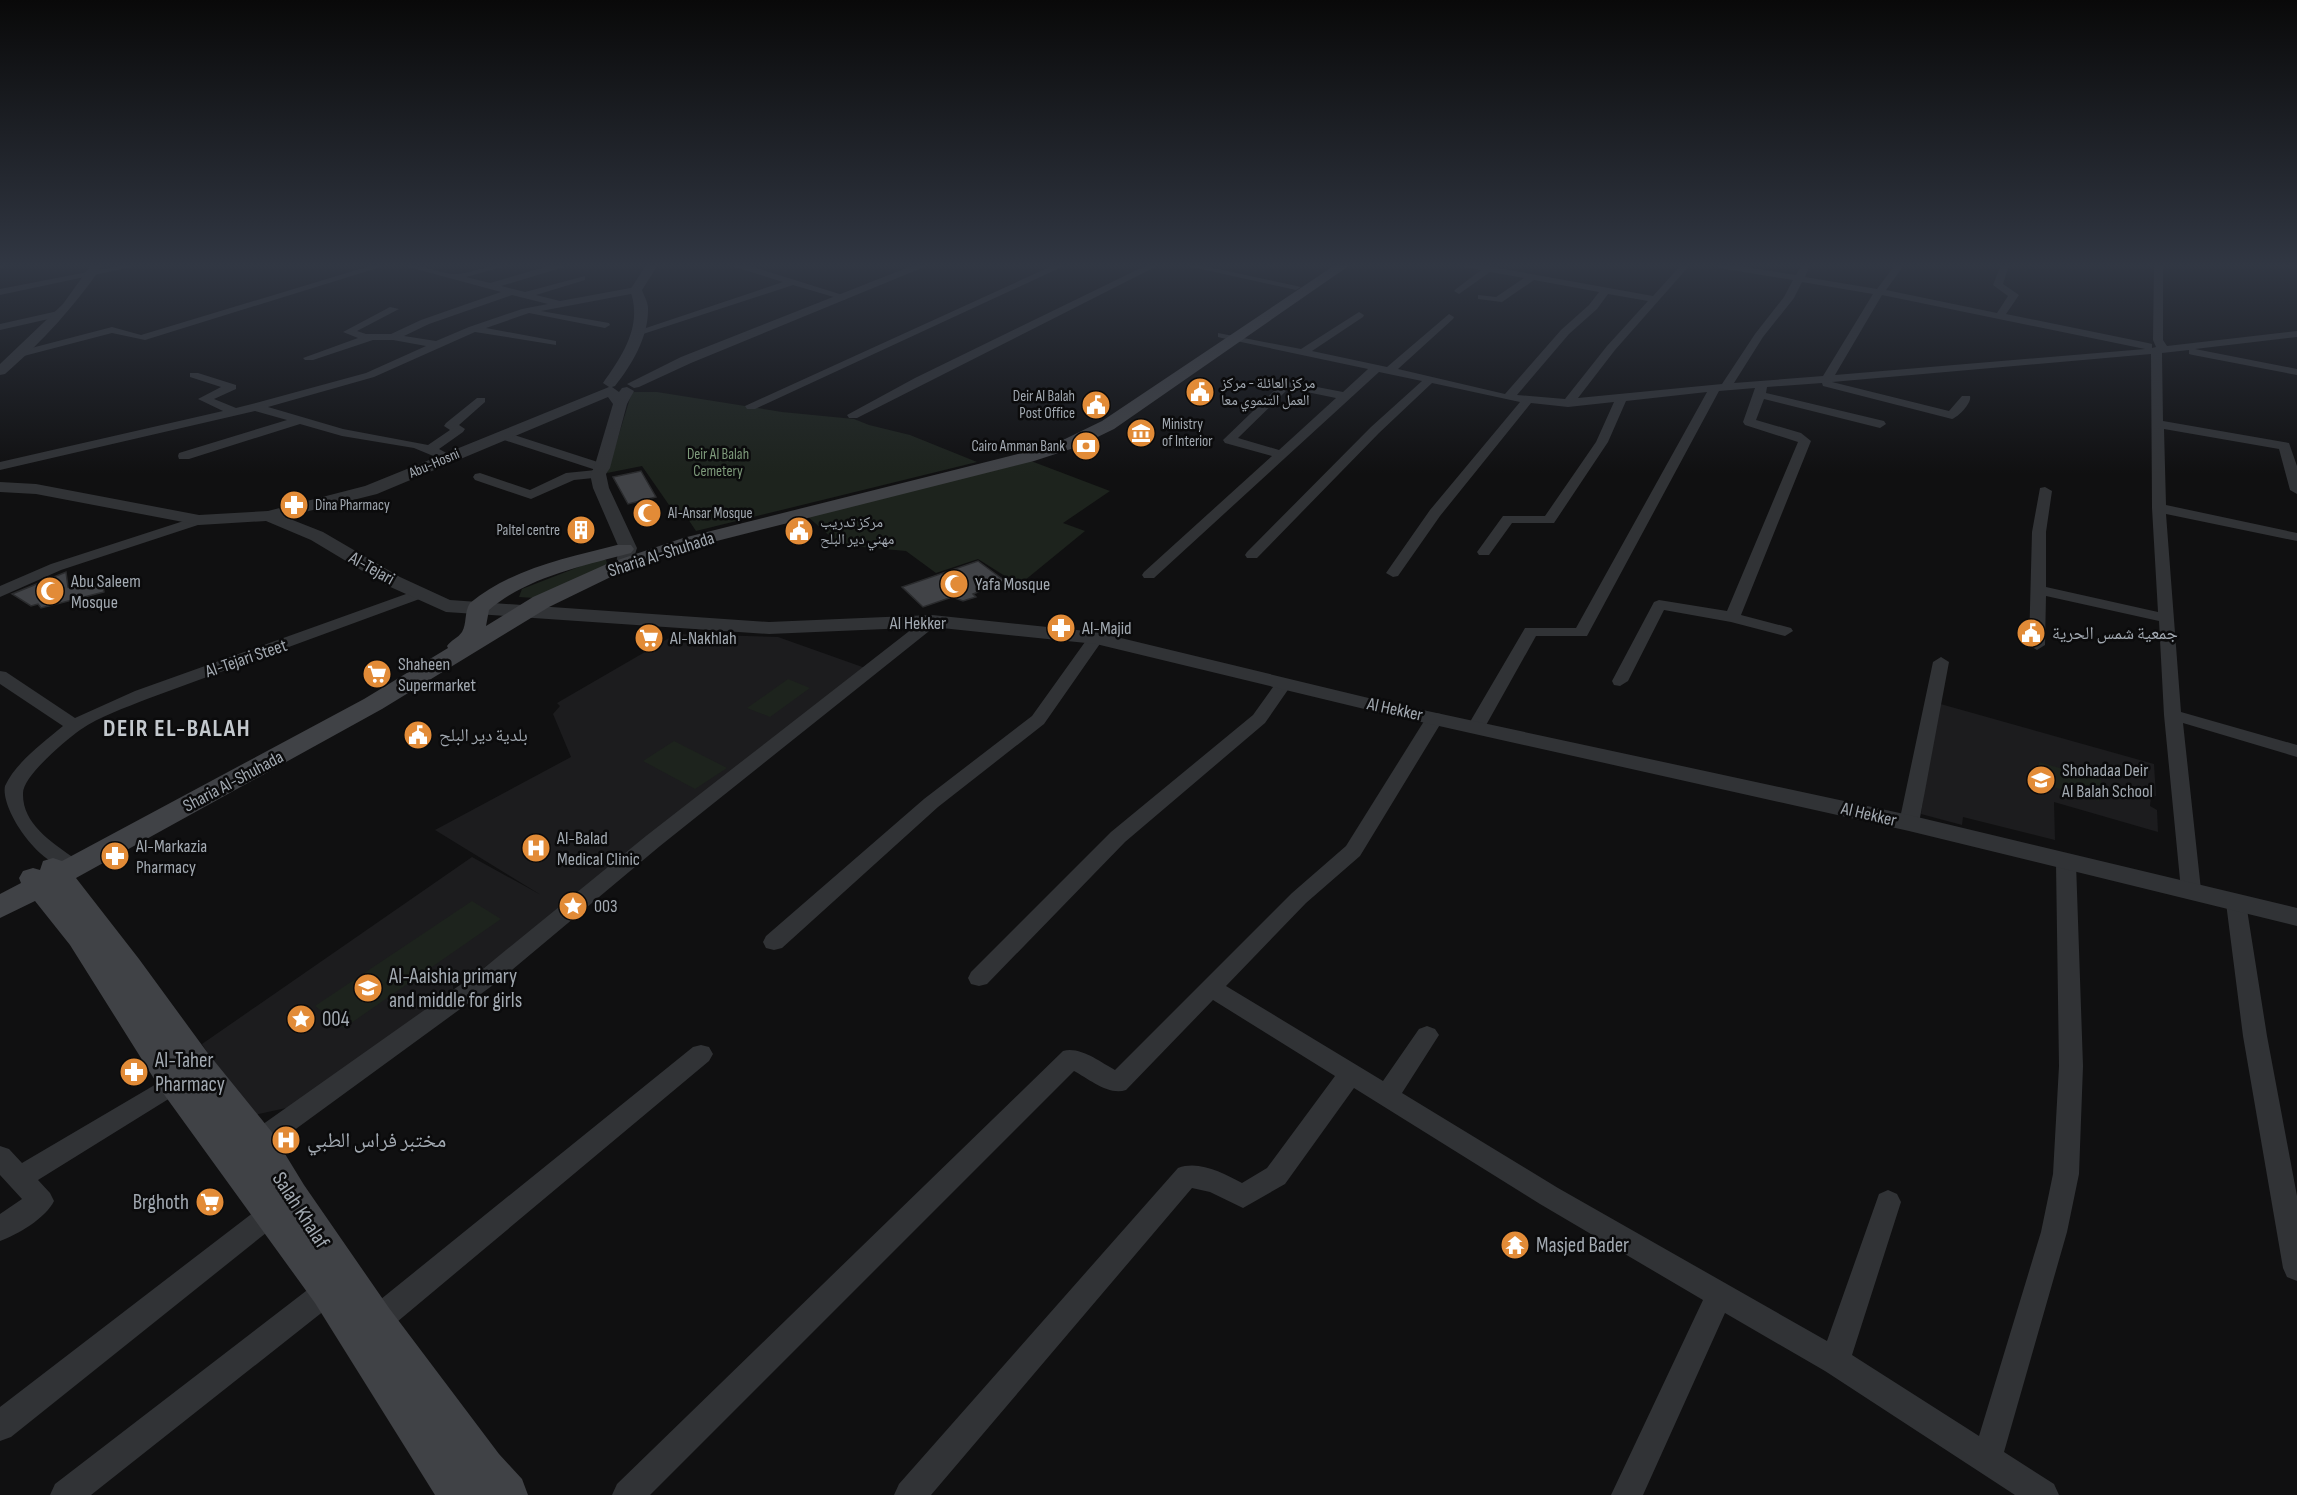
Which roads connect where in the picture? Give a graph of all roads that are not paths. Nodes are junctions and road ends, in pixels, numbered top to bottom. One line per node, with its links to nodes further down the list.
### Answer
1 (38, 335): 31 (street)
2 (94, 335): 31 (street)
3 (129, 335): 4 (street)
4 (152, 335)
5 (360, 335): 6 (street)
6 (376, 335): 25 (street); 32 (street)
7 (398, 335): 25 (street)
8 (461, 335): 28 (street)
9 (506, 335): 27 (street)
10 (635, 335): 41 (street)
11 (750, 335): 41 (street, Abu-Hosni)
12 (908, 335): 51 (street)
13 (1011, 335): 54 (street)
14 (1233, 335): 26 (main road, Sharia Al-Shuhada)
15 (1234, 335): 26 (main road, Sharia Al-Shuhada)
16 (1329, 335): 30 (street)
17 (1429, 335): 34 (street)
18 (1563, 335): 45 (street)
19 (1623, 335): 50 (street)
20 (1760, 335): 42 (street)
21 (1854, 335): 39 (street)
22 (2093, 335): 29 (street)
23 (2161, 335): 29 (street)
24 (2290, 335): 29 (street)
25 (393, 337): 28 (street)
26 (1230, 337): 30 (street); 74 (main road, Sharia Al-Shuhada)
27 (552, 343)
28 (439, 345): 52 (street)
29 (2164, 349): 36 (street); 39 (street); 57 (street)
30 (1302, 353): 33 (street)
31 (20, 354): 35 (street)
32 (309, 358)
33 (1376, 368): 34 (street); 44 (street)
34 (1390, 370): 38 (street)
35 (0, 371)
36 (2297, 372)
37 (194, 375): 53 (street)
38 (1430, 379): 45 (street); 75 (street)
39 (1827, 379): 40 (street)
40 (1810, 380): 43 (street); 46 (street)
41 (617, 387): 58 (street, Abu-Hosni); 64 (street)
42 (1721, 388): 43 (street); 47 (street); 99 (street)
43 (1761, 389): 56 (street); 85 (street)
44 (1345, 396): 60 (street); 60 (street)
45 (1508, 398): 49 (street)
46 (1966, 398)
47 (1621, 399): 50 (street); 73 (street)
48 (481, 400): 59 (street)
49 (1527, 400): 50 (street); 76 (street)
50 (1568, 403)
51 (751, 406)
52 (255, 407): 53 (street); 55 (street)
53 (234, 411): 63 (street)
54 (853, 415)
55 (299, 420): 59 (street); 61 (street)
56 (1880, 424)
57 (2158, 424): 67 (street); 69 (street)
58 (502, 435): 62 (street, Abu-Hosni); 64 (street)
59 (429, 450): 62 (street)
60 (1281, 454): 77 (street)
61 (184, 456)
62 (448, 457): 70 (street, Abu-Hosni)
63 (0, 466)
64 (600, 471): 65 (street); 74 (street)
65 (480, 477)
66 (0, 487): 71 (street)
67 (2297, 490)
68 (2045, 491): 79 (street)
69 (2159, 507): 72 (street); 86 (street)
70 (268, 516): 71 (street); 81 (street, Al-Tejari)
71 (199, 520): 80 (street)
72 (2297, 537)
73 (1484, 552)
74 (627, 555): 78 (main road, Sharia Al-Shuhada); 82 (main road, Sharia Al-Shuhada)
75 (1252, 555)
76 (1393, 573)
77 (1149, 575)
78 (571, 587): 83 (main road, Sharia Al-Shuhada); 84 (street)
79 (2038, 590): 86 (street); 91 (street)
80 (0, 592)
81 (420, 594): 82 (street, Al-Tejari); 98 (street, Al-Tejari Steet)
82 (478, 609): 83 (street, Al Hekker); 104 (main road, Sharia Al-Shuhada)
83 (526, 611): 84 (street, Al Hekker); 89 (main road, Sharia Al-Shuhada)
84 (575, 615): 87 (street, Al Hekker); 89 (street)
85 (1732, 617): 88 (street); 94 (street)
86 (2166, 618): 96 (street)
87 (932, 621): 90 (street, Al Hekker); 118 (street)
88 (1785, 631)
89 (486, 637): 104 (main road, Sharia Al-Shuhada)
90 (1096, 638): 95 (street, Al Hekker); 110 (street)
91 (2037, 645)
92 (1941, 662): 102 (street)
93 (0, 676): 98 (street)
94 (1620, 681)
95 (1284, 684): 97 (street, Al Hekker); 111 (street)
96 (2173, 715): 100 (street); 105 (street)
97 (1435, 718): 99 (street, Al Hekker); 112 (street)
98 (74, 726): 101 (street, Al-Tejari Steet)
99 (1476, 727): 102 (street, Al Hekker)
100 (2297, 751)
101 (7, 786): 104 (street)
102 (1909, 823): 103 (street, Al Hekker)
103 (2066, 863): 105 (street, Al Hekker); 130 (street)
104 (50, 873): 106 (main road, Sharia Al-Shuhada); 108 (main road, Sharia Al-Shuhada); 116 (main road, Salah Khalaf); 118 (main road, Salah Khalaf)
105 (2191, 890): 107 (street, Al Hekker)
106 (0, 896)
107 (2236, 903): 109 (street, Al Hekker); 124 (street)
108 (0, 907)
109 (2297, 917)
110 (774, 942)
111 (979, 978)
112 (1210, 987): 115 (street); 133 (street)
113 (1427, 1035): 117 (street)
114 (701, 1054): 127 (street)
115 (1351, 1073): 117 (street); 134 (street)
116 (175, 1083): 120 (street); 122 (main road, Salah Khalaf)
117 (1386, 1097): 126 (street)
118 (258, 1142): 127 (main road, Salah Khalaf)
119 (0, 1157): 120 (street)
120 (19, 1178): 123 (street)
121 (1888, 1202): 128 (street)
122 (272, 1213): 125 (main road, Salah Khalaf); 129 (street)
123 (0, 1229)
124 (2297, 1268)
125 (329, 1290): 131 (main road, Salah Khalaf); 132 (street)
126 (1719, 1296): 128 (street); 135 (street)
127 (375, 1322): 131 (main road, Salah Khalaf)
128 (1835, 1361): 130 (street)
129 (0, 1426)
130 (1987, 1459): 136 (street)
131 (473, 1490)
132 (66, 1495)
133 (628, 1495)
134 (910, 1495)
135 (1627, 1495)
136 (2043, 1495)

